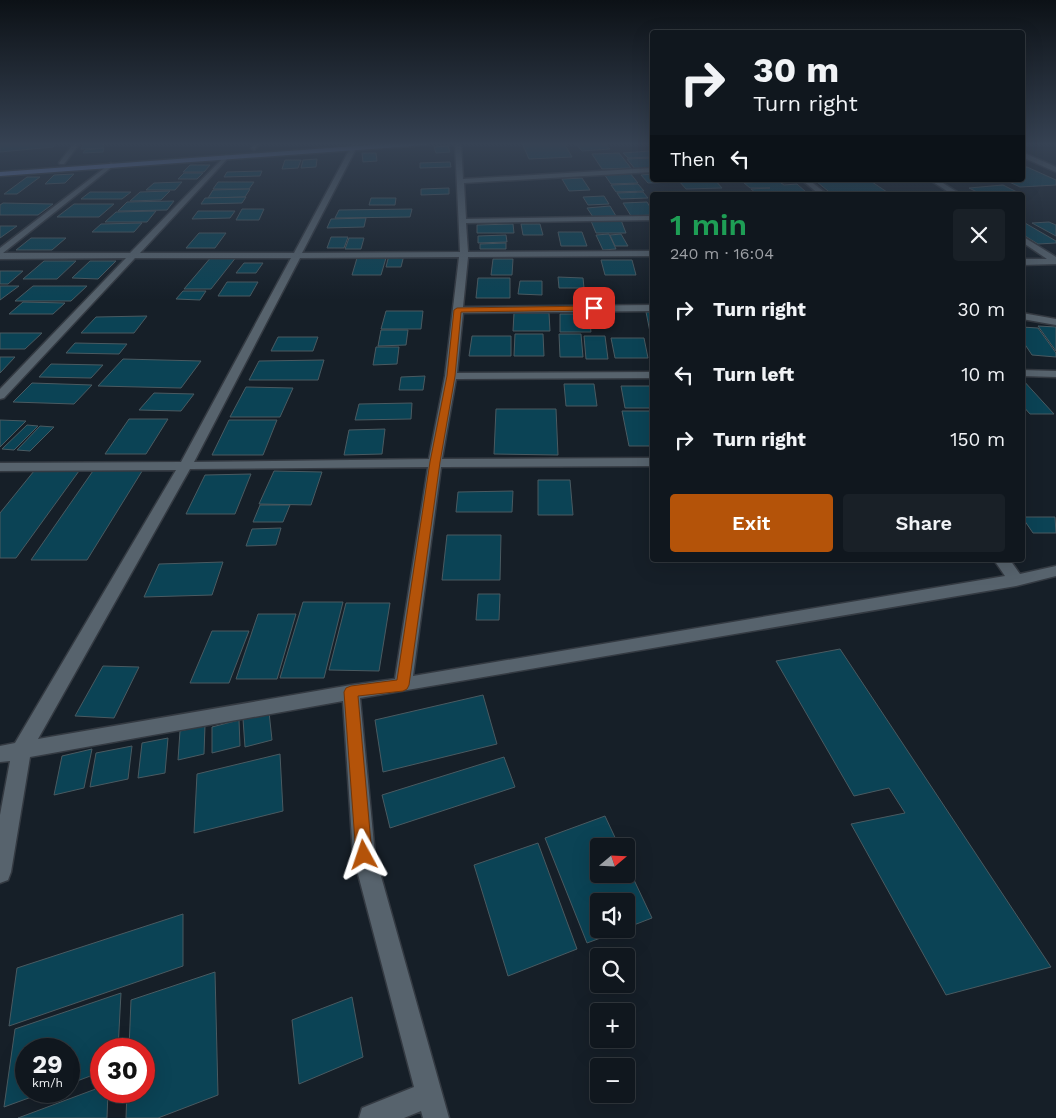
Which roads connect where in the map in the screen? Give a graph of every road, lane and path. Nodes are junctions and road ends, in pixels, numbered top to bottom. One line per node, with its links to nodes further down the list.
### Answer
1 (73, 195): 8 (street)
2 (190, 195): 9 (street)
3 (329, 195): 10 (street)
4 (462, 195): 6 (street)
5 (650, 218): 6 (street)
6 (463, 221): 11 (street)
7 (1025, 240): 13 (street)
8 (0, 254): 9 (street)
9 (135, 254): 10 (street); 23 (street)
10 (298, 254): 11 (street); 27 (street)
11 (464, 254): 12 (street); 16 (street)
12 (650, 254)
13 (1056, 261): 14 (street)
14 (1025, 262)
15 (650, 308): 16 (street)
16 (457, 310): 22 (street)
17 (1025, 317): 18 (street)
18 (1056, 322)
19 (1025, 373): 20 (street)
20 (1056, 374)
21 (650, 375): 22 (street)
22 (451, 376): 24 (street)
23 (0, 396)
24 (435, 462): 25 (street); 27 (street); 31 (street)
25 (650, 462)
26 (0, 466): 27 (street)
27 (185, 466): 33 (street)
28 (1003, 562): 30 (street)
29 (1056, 571): 30 (street)
30 (1016, 580): 31 (street)
31 (403, 685): 32 (street)
32 (351, 692): 33 (street); 36 (street)
33 (22, 749): 34 (street); 35 (street)
34 (0, 754)
35 (0, 872)
36 (433, 1106): 37 (street)
37 (372, 1118)

